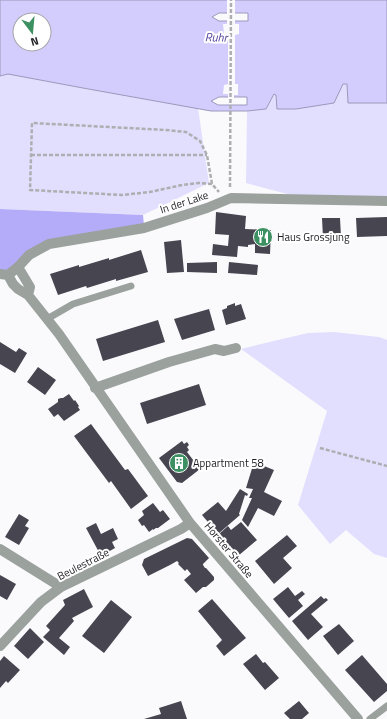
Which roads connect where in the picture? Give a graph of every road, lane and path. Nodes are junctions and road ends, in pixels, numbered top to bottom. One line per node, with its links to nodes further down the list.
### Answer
1 (231, 0): 5 (path)
2 (31, 155): 3 (path); 3 (path); 4 (path)
3 (207, 155): 4 (path)
4 (212, 184): 5 (path)
5 (226, 200): 6 (street, In der Lake); 7 (street, In der Lake)
6 (387, 201)
7 (18, 267): 8 (street, In der Lake); 10 (street, Horster Straße)
8 (4, 275): 10 (street, Horster Straße)
9 (131, 286): 11 (lane)
10 (28, 295): 11 (street, Horster Straße)
11 (47, 319): 13 (street, Horster Straße)
12 (236, 348): 13 (street)
13 (95, 388): 16 (street, Horster Straße)
14 (320, 448): 15 (path)
15 (387, 466)
16 (190, 523): 18 (street, Beulestraße); 21 (street, Horster Straße)
17 (0, 549): 18 (street)
18 (61, 587): 19 (street, Beulestraße)
19 (0, 646)
20 (387, 706): 22 (lane)
21 (358, 719)
22 (370, 719)

